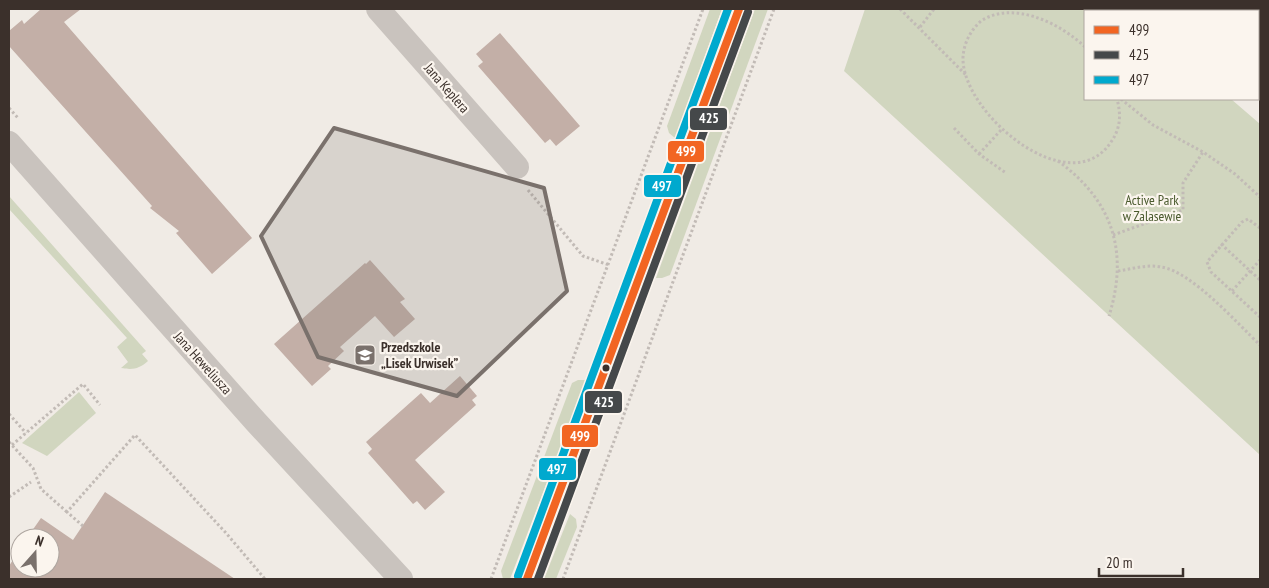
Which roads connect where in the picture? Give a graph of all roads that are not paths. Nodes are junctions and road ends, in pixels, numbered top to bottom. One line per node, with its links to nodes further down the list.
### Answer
1 (378, 9): 4 (street, Jana Keplera)
2 (738, 9): 6 (street)
3 (9, 143): 5 (street, Jana Heweliusza)
4 (517, 167)
5 (401, 579)
6 (527, 579)

